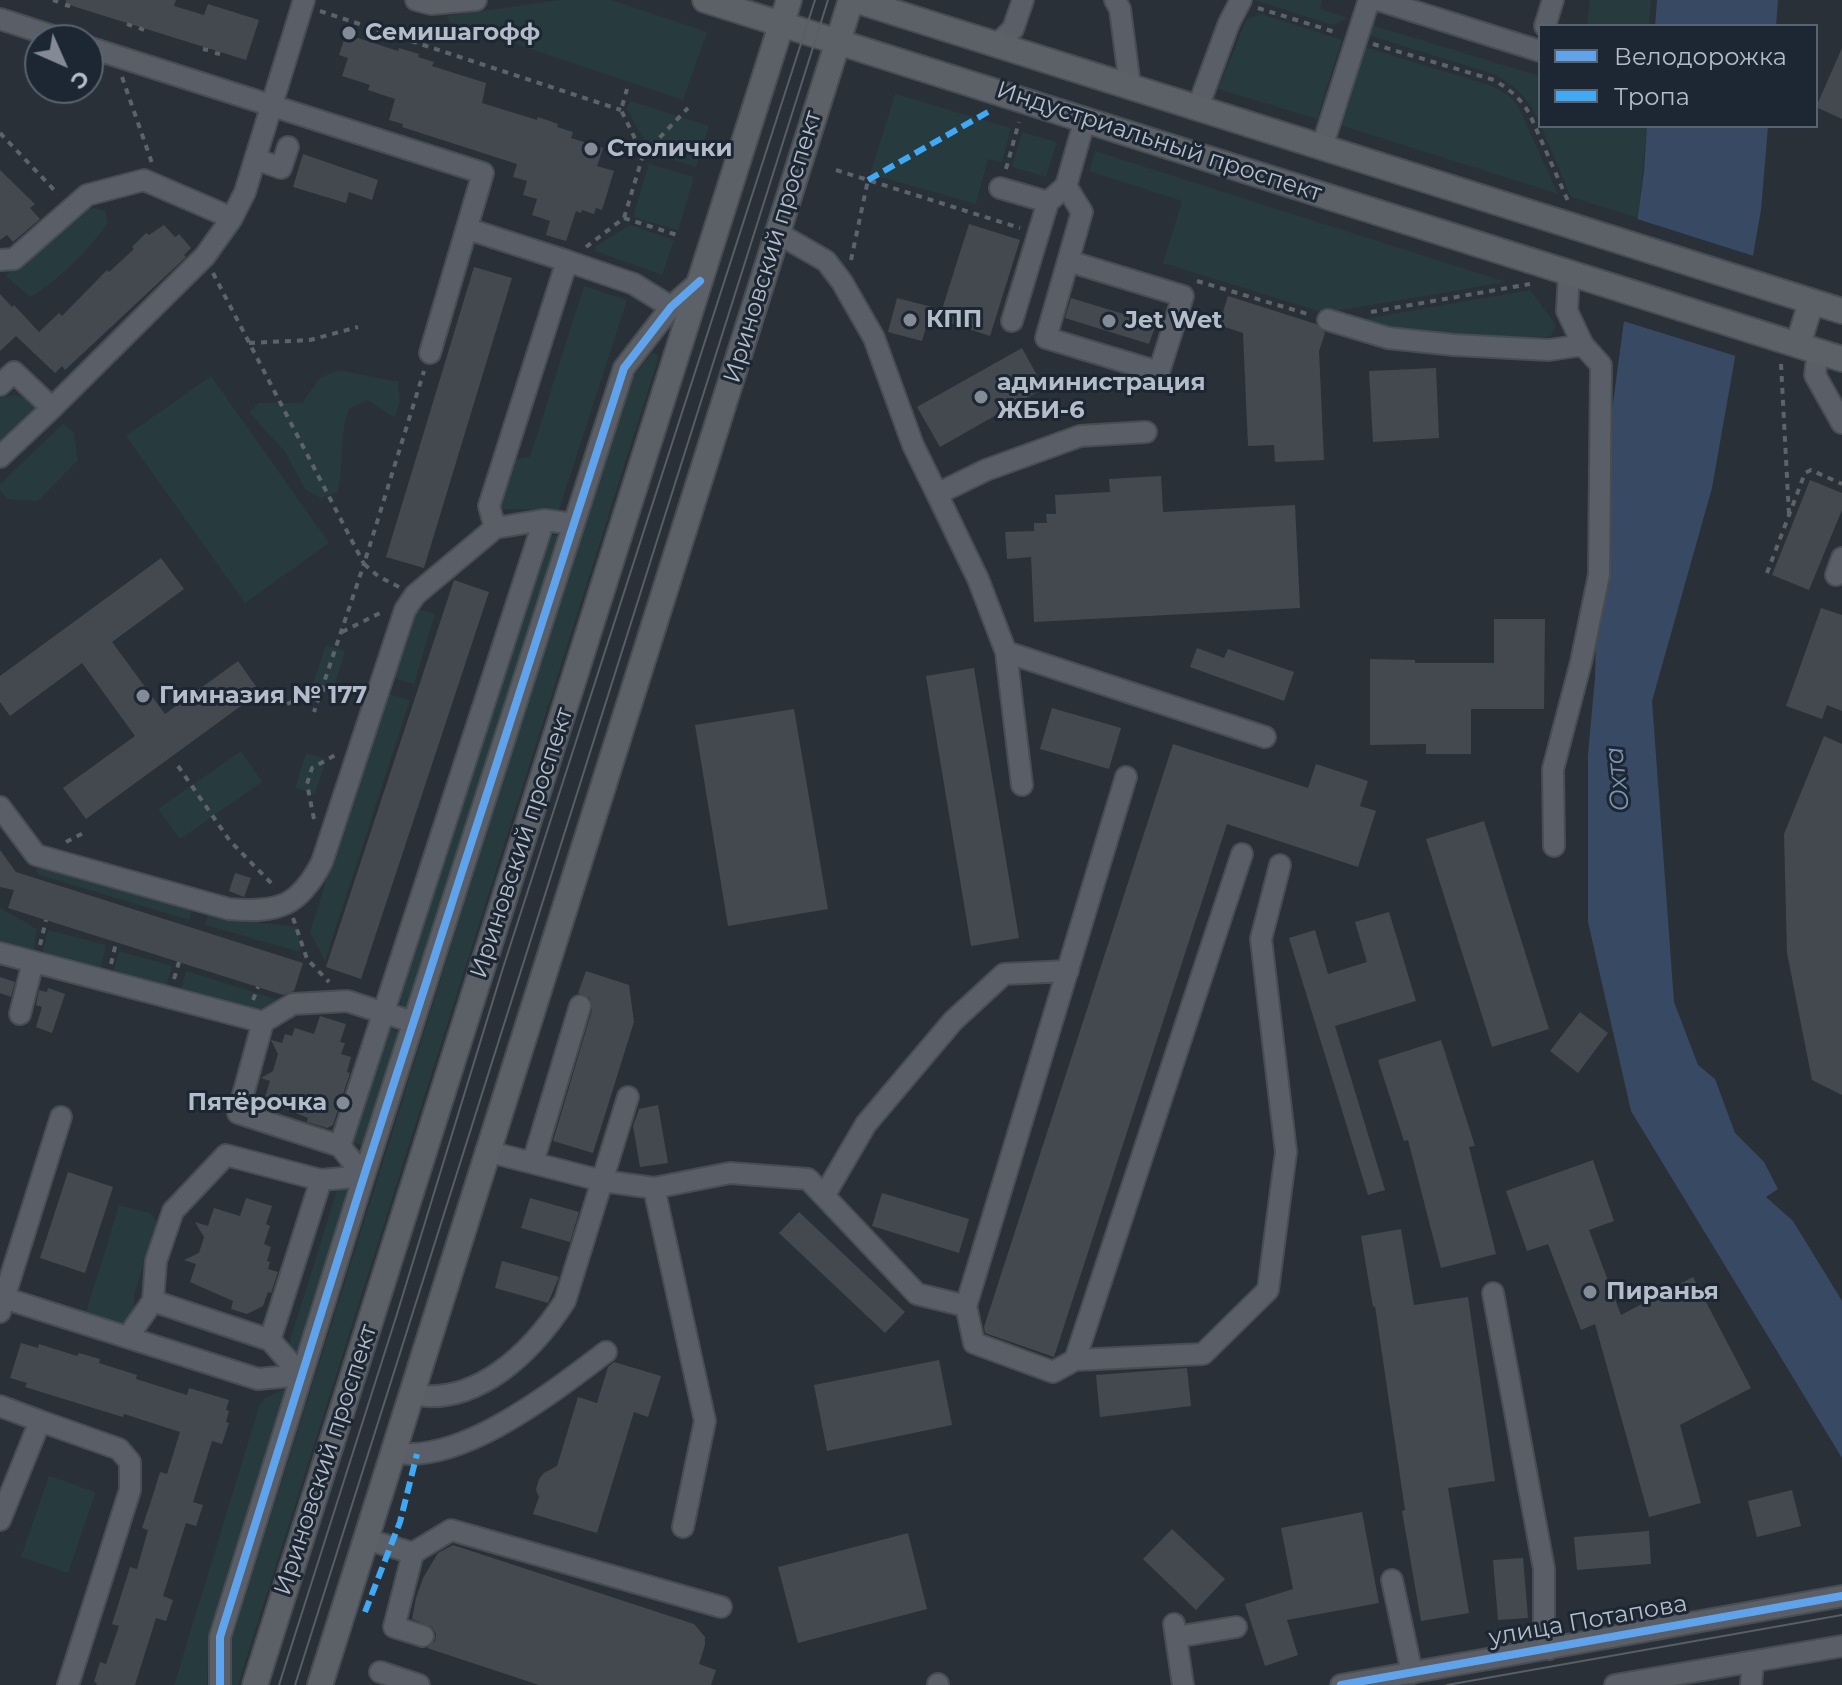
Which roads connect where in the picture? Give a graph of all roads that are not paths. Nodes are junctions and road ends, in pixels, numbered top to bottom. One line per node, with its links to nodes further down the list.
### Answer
1 (416, 0): 2 (street)
2 (476, 0)
3 (705, 0): 12 (main road, Индустриальный проспект)
4 (853, 0): 16 (main road, Ириновский проспект); 17 (main road, Индустриальный проспект)
5 (1023, 0): 17 (street)
6 (1115, 0): 20 (street)
7 (1369, 0): 25 (street)
8 (1378, 0): 18 (street)
9 (1553, 0): 14 (street)
10 (1240, 1): 22 (street)
11 (304, 3): 21 (street)
12 (785, 11): 16 (main road, Индустриальный проспект); 38 (main road, Ириновский проспект)
13 (0, 19): 15 (street)
14 (1546, 24)
15 (24, 27)
16 (838, 41): 23 (main road, Индустриальный проспект); 32 (main road, Ириновский проспект)
17 (997, 44): 20 (main road, Индустриальный проспект)
18 (1538, 47)
19 (104, 52): 21 (street)
20 (1130, 86): 22 (main road, Индустриальный проспект)
21 (272, 105): 26 (street); 31 (street)
22 (1198, 107): 25 (main road, Индустриальный проспект)
23 (1085, 119): 27 (street); 37 (main road, Индустриальный проспект)
24 (288, 147): 26 (street)
25 (1322, 147): 33 (main road, Индустриальный проспект)
26 (255, 159): 30 (street)
27 (1066, 186): 29 (street); 36 (street)
28 (1000, 188): 29 (street)
29 (1048, 202): 44 (street)
30 (232, 218): 34 (street); 50 (street)
31 (468, 229): 35 (street); 47 (street)
32 (779, 234): 54 (street); 77 (main road, Ириновский проспект)
33 (1624, 242): 39 (main road); 40 (main road, Индустриальный проспект)
34 (0, 260)
35 (567, 261): 41 (street); 57 (street)
36 (1068, 261): 36 (street)
37 (1569, 272): 39 (main road, Индустриальный проспект); 45 (street)
38 (700, 281): 41 (street); 113 (main road, Ириновский проспект)
39 (1615, 287): 46 (main road, Индустриальный проспект)
40 (1811, 302): 42 (main road); 46 (main road)
41 (671, 307): 56 (street)
42 (1842, 311)
43 (1328, 320): 45 (street)
44 (1012, 321)
45 (1583, 345): 63 (street)
46 (1798, 345): 48 (main road); 51 (street)
47 (430, 353)
48 (1842, 359)
49 (0, 385): 50 (street)
50 (52, 408): 53 (street)
51 (1842, 423)
52 (1146, 432): 54 (street)
53 (0, 457)
54 (937, 494): 58 (street)
55 (544, 520): 56 (street); 57 (street); 70 (street)
56 (574, 524): 73 (street)
57 (495, 528): 62 (street)
58 (1006, 652): 59 (street); 61 (street)
59 (1265, 737)
60 (1126, 777): 68 (street)
61 (1022, 785)
62 (0, 807)
63 (1554, 846)
64 (1242, 854): 91 (street)
65 (1280, 865): 91 (street)
66 (0, 953): 67 (street)
67 (33, 962): 71 (street); 72 (street)
68 (1068, 971): 83 (street); 87 (street)
69 (580, 1006): 78 (street)
70 (383, 1013): 72 (street); 73 (street); 76 (street)
71 (20, 1014)
72 (263, 1022): 76 (street)
73 (413, 1022): 79 (street)
74 (628, 1097): 81 (street)
75 (61, 1117): 86 (street)
76 (340, 1146): 79 (street)
77 (486, 1151): 78 (street); 93 (main road, Ириновский проспект)
78 (533, 1162): 81 (street)
79 (364, 1176): 80 (street); 92 (street)
80 (321, 1180): 85 (street); 89 (street)
81 (603, 1181): 82 (street); 93 (street)
82 (654, 1188): 83 (street); 98 (street)
83 (824, 1196): 87 (street)
84 (1493, 1293): 107 (street)
85 (153, 1301): 88 (street); 89 (street)
86 (2, 1305): 88 (street)
87 (966, 1306): 91 (street)
88 (131, 1338): 92 (street)
89 (270, 1340): 92 (street)
90 (606, 1352): 96 (street)
91 (1075, 1360)
92 (301, 1375): 112 (street)
93 (410, 1394): 96 (main road, Ириновский проспект)
94 (2, 1413): 95 (street)
95 (40, 1421): 97 (street); 111 (street)
96 (392, 1452): 99 (main road, Ириновский проспект)
97 (0, 1520)
98 (683, 1527)
99 (365, 1539): 100 (street); 114 (main road, Ириновский проспект)
100 (413, 1553): 103 (street); 105 (street)
101 (1392, 1580): 110 (street)
102 (1842, 1596): 107 (street, улица Потапова)
103 (721, 1607)
104 (1236, 1627): 116 (street)
105 (423, 1636)
106 (1842, 1646): 108 (street)
107 (1549, 1649): 110 (street, улица Потапова)
108 (1753, 1662): 118 (street); 119 (street)
109 (380, 1672): 115 (street)
110 (1412, 1673): 117 (street, улица Потапова)
111 (68, 1685)
112 (220, 1685)
113 (255, 1685)
114 (320, 1685)
115 (419, 1685)
116 (1183, 1685)
117 (1341, 1685)
118 (1615, 1685)
119 (1751, 1685)

